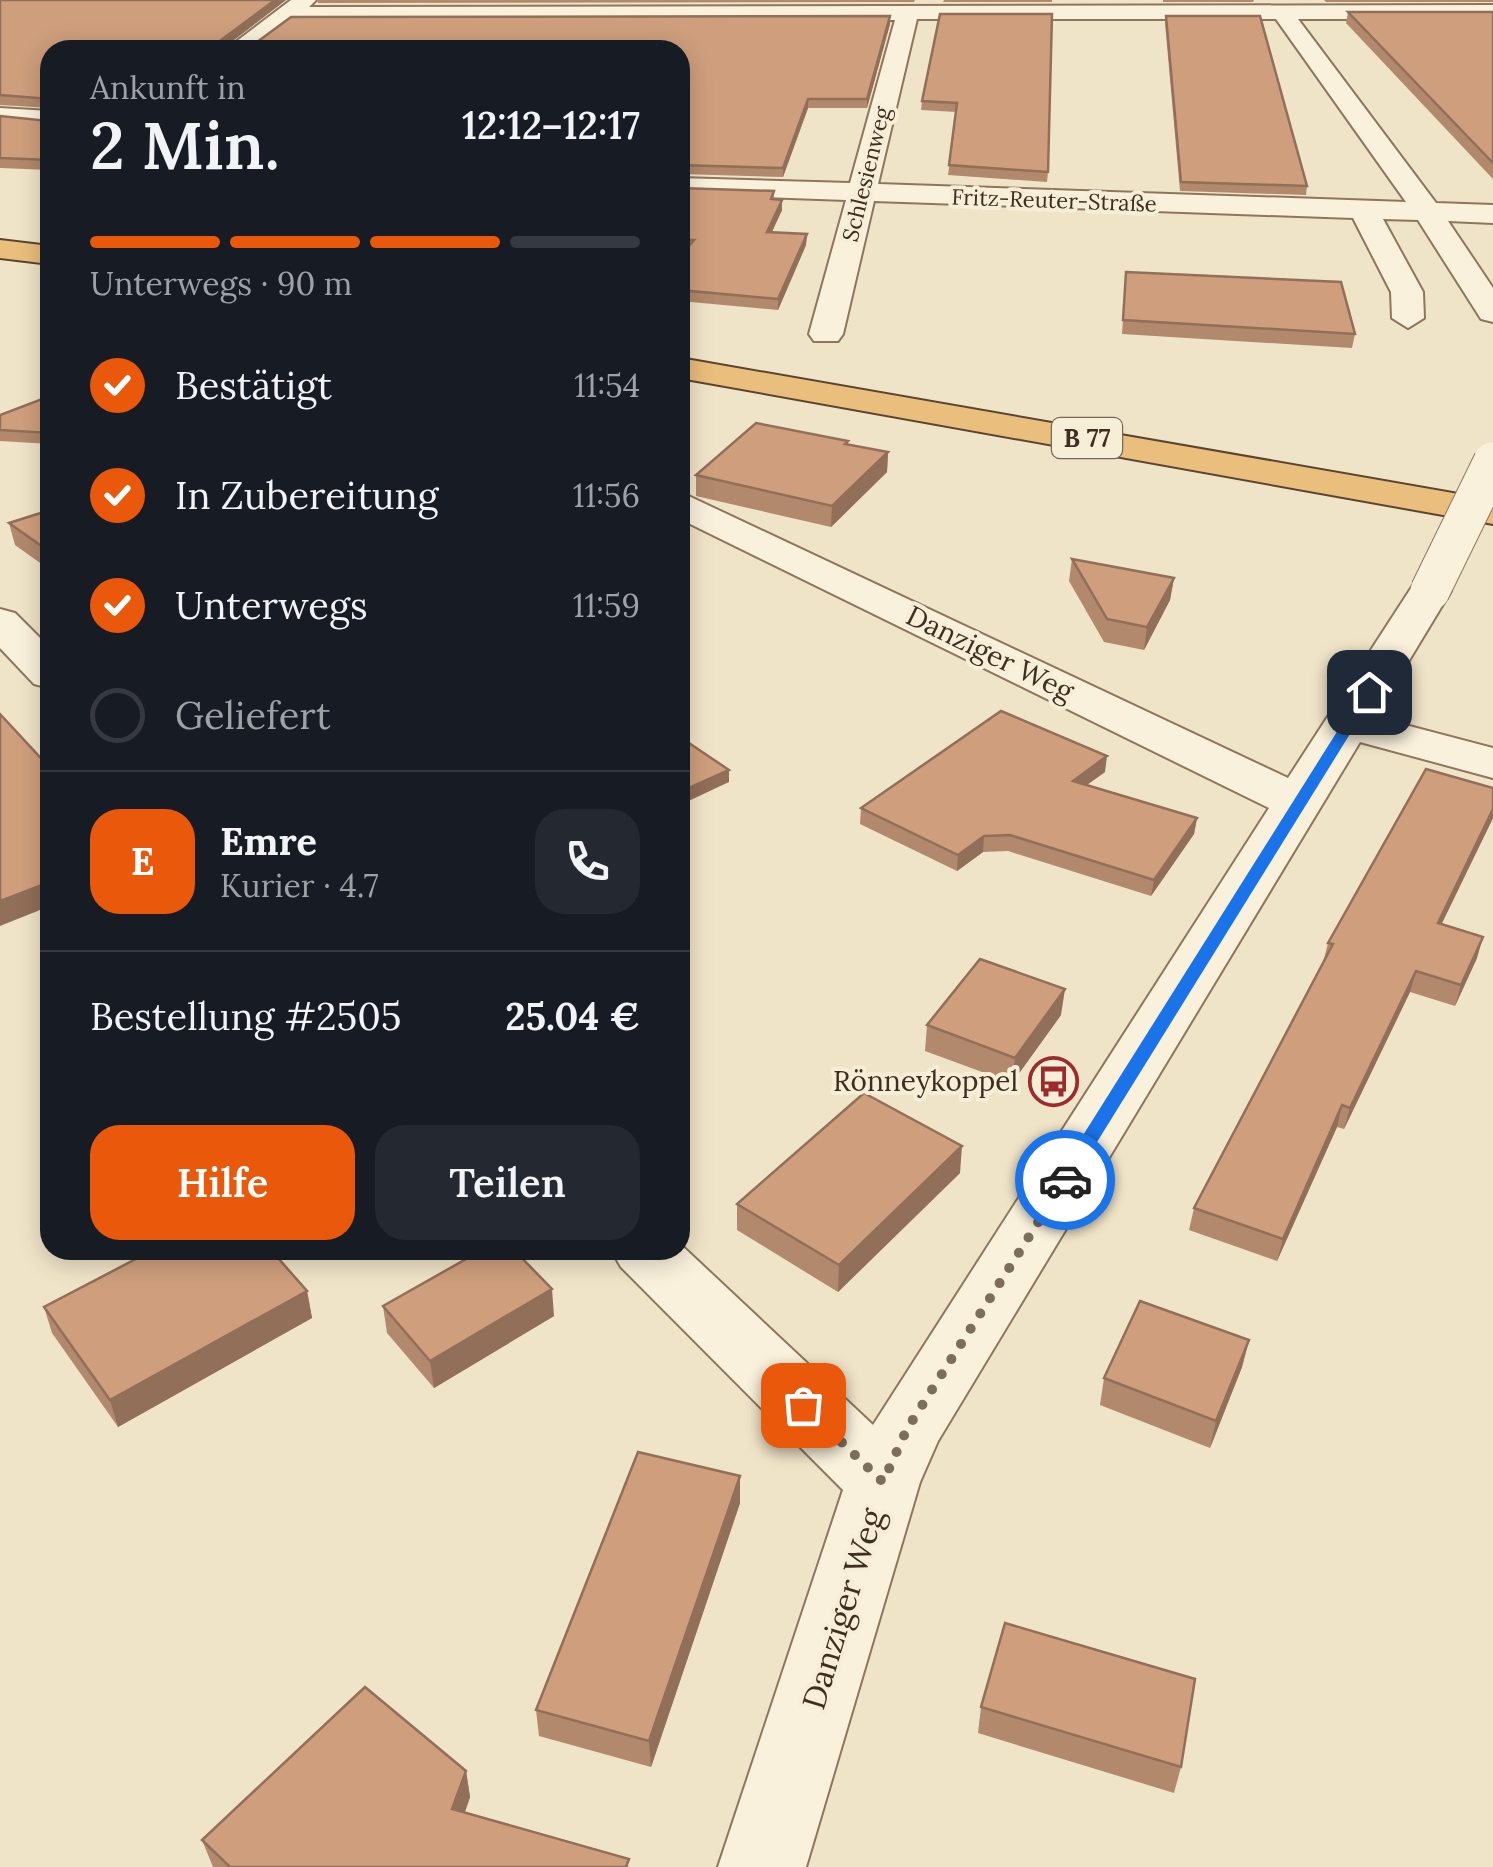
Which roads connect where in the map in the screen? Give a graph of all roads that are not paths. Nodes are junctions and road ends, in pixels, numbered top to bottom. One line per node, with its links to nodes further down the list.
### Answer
1 (296, 7): 4 (street); 5 (street)
2 (1282, 12): 3 (street); 4 (street); 11 (street)
3 (1493, 12)
4 (907, 14): 9 (street, Schlesienweg)
5 (251, 40)
6 (0, 116): 7 (street)
7 (40, 118)
8 (690, 186): 9 (street, Fritz-Reuter-Straße)
9 (862, 193): 10 (street, Fritz-Reuter-Straße); 21 (street, Schlesienweg)
10 (1364, 211): 11 (street, Fritz-Reuter-Straße); 20 (street)
11 (1428, 213): 12 (street, Fritz-Reuter-Straße); 19 (street)
12 (1493, 214)
13 (0, 249): 14 (highway)
14 (40, 254)
15 (0, 266): 16 (highway)
16 (40, 271)
17 (0, 277): 18 (highway)
18 (40, 282)
19 (1493, 312)
20 (1408, 318)
21 (826, 334)
22 (690, 346): 25 (highway, B 77)
23 (690, 370): 27 (highway, B 77)
24 (1493, 462): 30 (street, Danziger Weg, bridge)
25 (1493, 486)
26 (690, 509): 32 (street, Danziger Weg)
27 (1493, 512)
28 (0, 622): 29 (street)
29 (40, 664)
30 (1349, 725): 31 (street); 32 (street, Danziger Weg)
31 (1493, 763)
32 (1300, 803): 34 (street, Danziger Weg)
33 (654, 1260): 34 (street)
34 (883, 1482): 35 (street, Danziger Weg)
35 (762, 1867)

